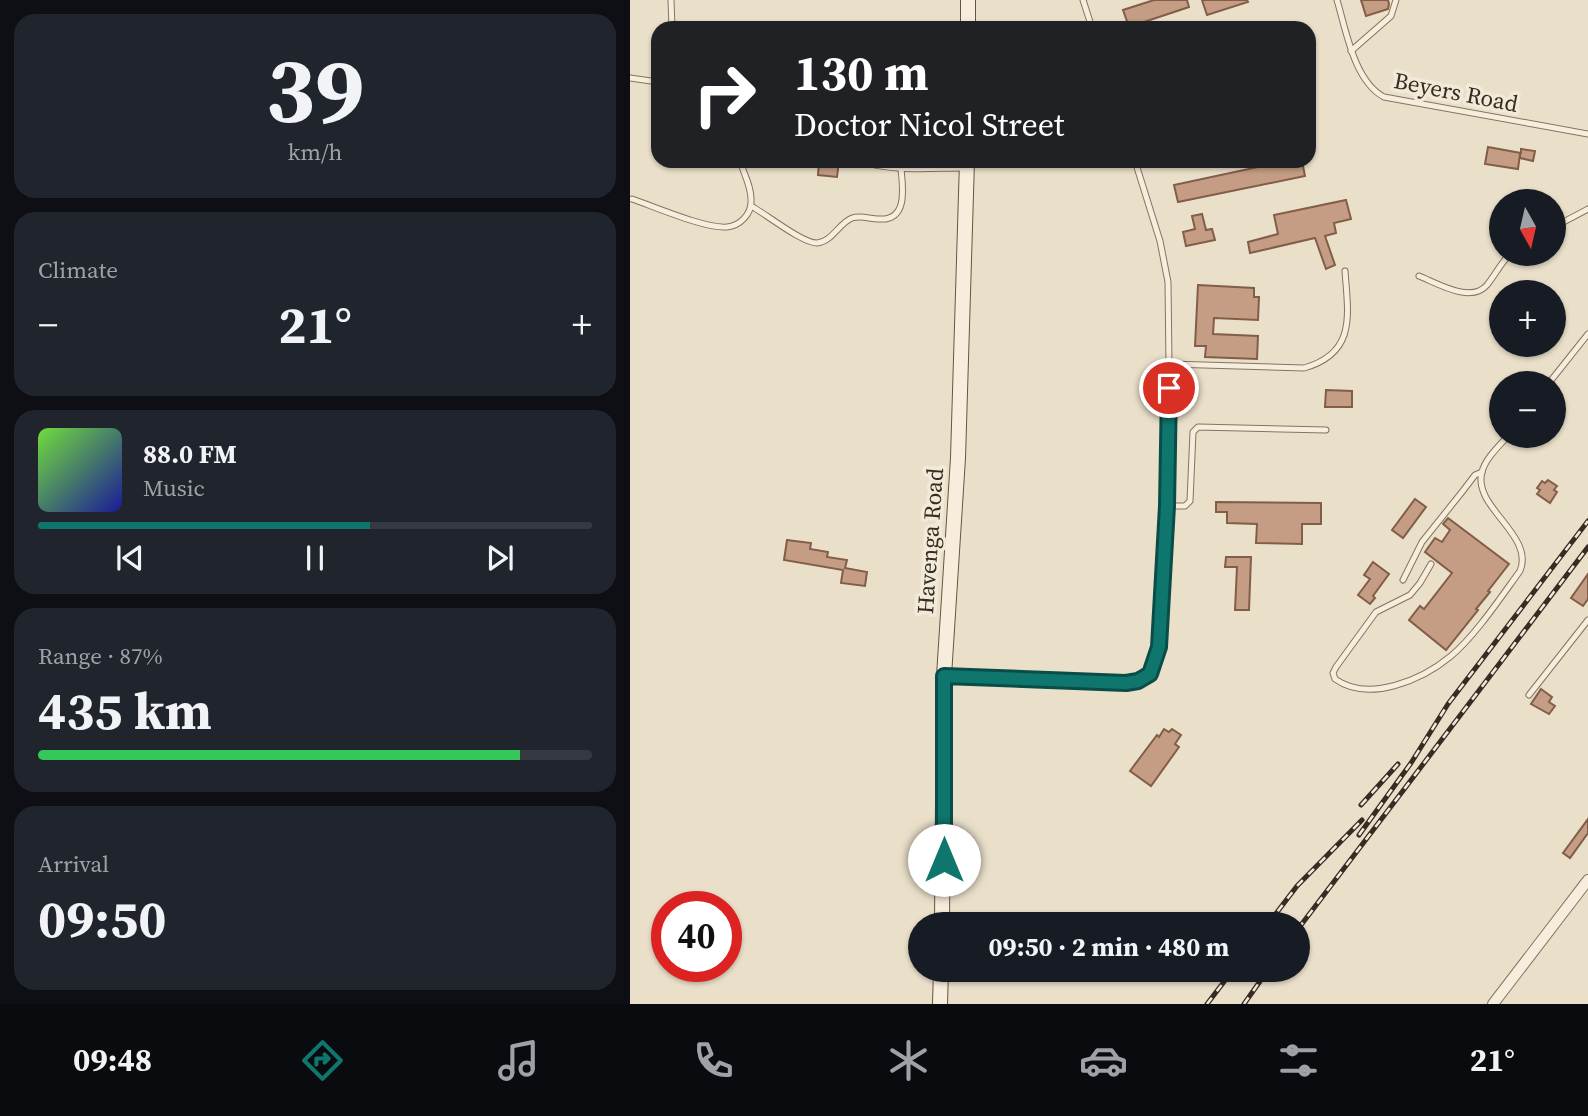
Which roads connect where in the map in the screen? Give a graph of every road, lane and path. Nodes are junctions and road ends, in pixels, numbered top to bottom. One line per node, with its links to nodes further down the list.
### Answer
1 (671, 0): 6 (lane)
2 (968, 0): 7 (street)
3 (1083, 0): 8 (lane)
4 (1337, 0): 9 (lane, Beyers Road)
5 (1396, 0): 9 (lane)
6 (672, 21)
7 (968, 21)
8 (1090, 21)
9 (1351, 51): 12 (lane, Beyers Road)
10 (630, 78): 11 (lane)
11 (651, 81)
12 (1588, 134)
13 (742, 168): 20 (lane)
14 (888, 168): 18 (lane)
15 (908, 168): 18 (lane)
16 (967, 168): 36 (street, Havenga Road)
17 (1137, 168): 27 (lane)
18 (901, 169): 20 (lane)
19 (632, 199): 20 (lane)
20 (751, 205)
21 (1588, 209): 22 (lane)
22 (1566, 221)
23 (1501, 266): 25 (lane)
24 (1345, 271): 27 (lane)
25 (1419, 276)
26 (1588, 334): 28 (lane)
27 (1169, 365): 32 (lane)
28 (1559, 371)
29 (1326, 430): 32 (lane)
30 (1499, 448): 31 (lane)
31 (1482, 472): 33 (lane); 34 (lane)
32 (1167, 506): 36 (lane)
33 (1431, 564)
34 (1403, 580)
35 (1588, 620): 37 (lane)
36 (944, 676): 39 (street, Havenga Road)
37 (1529, 695)
38 (1588, 880): 42 (street)
39 (942, 912)
40 (941, 982): 41 (street)
41 (940, 1004)
42 (1493, 1004)

